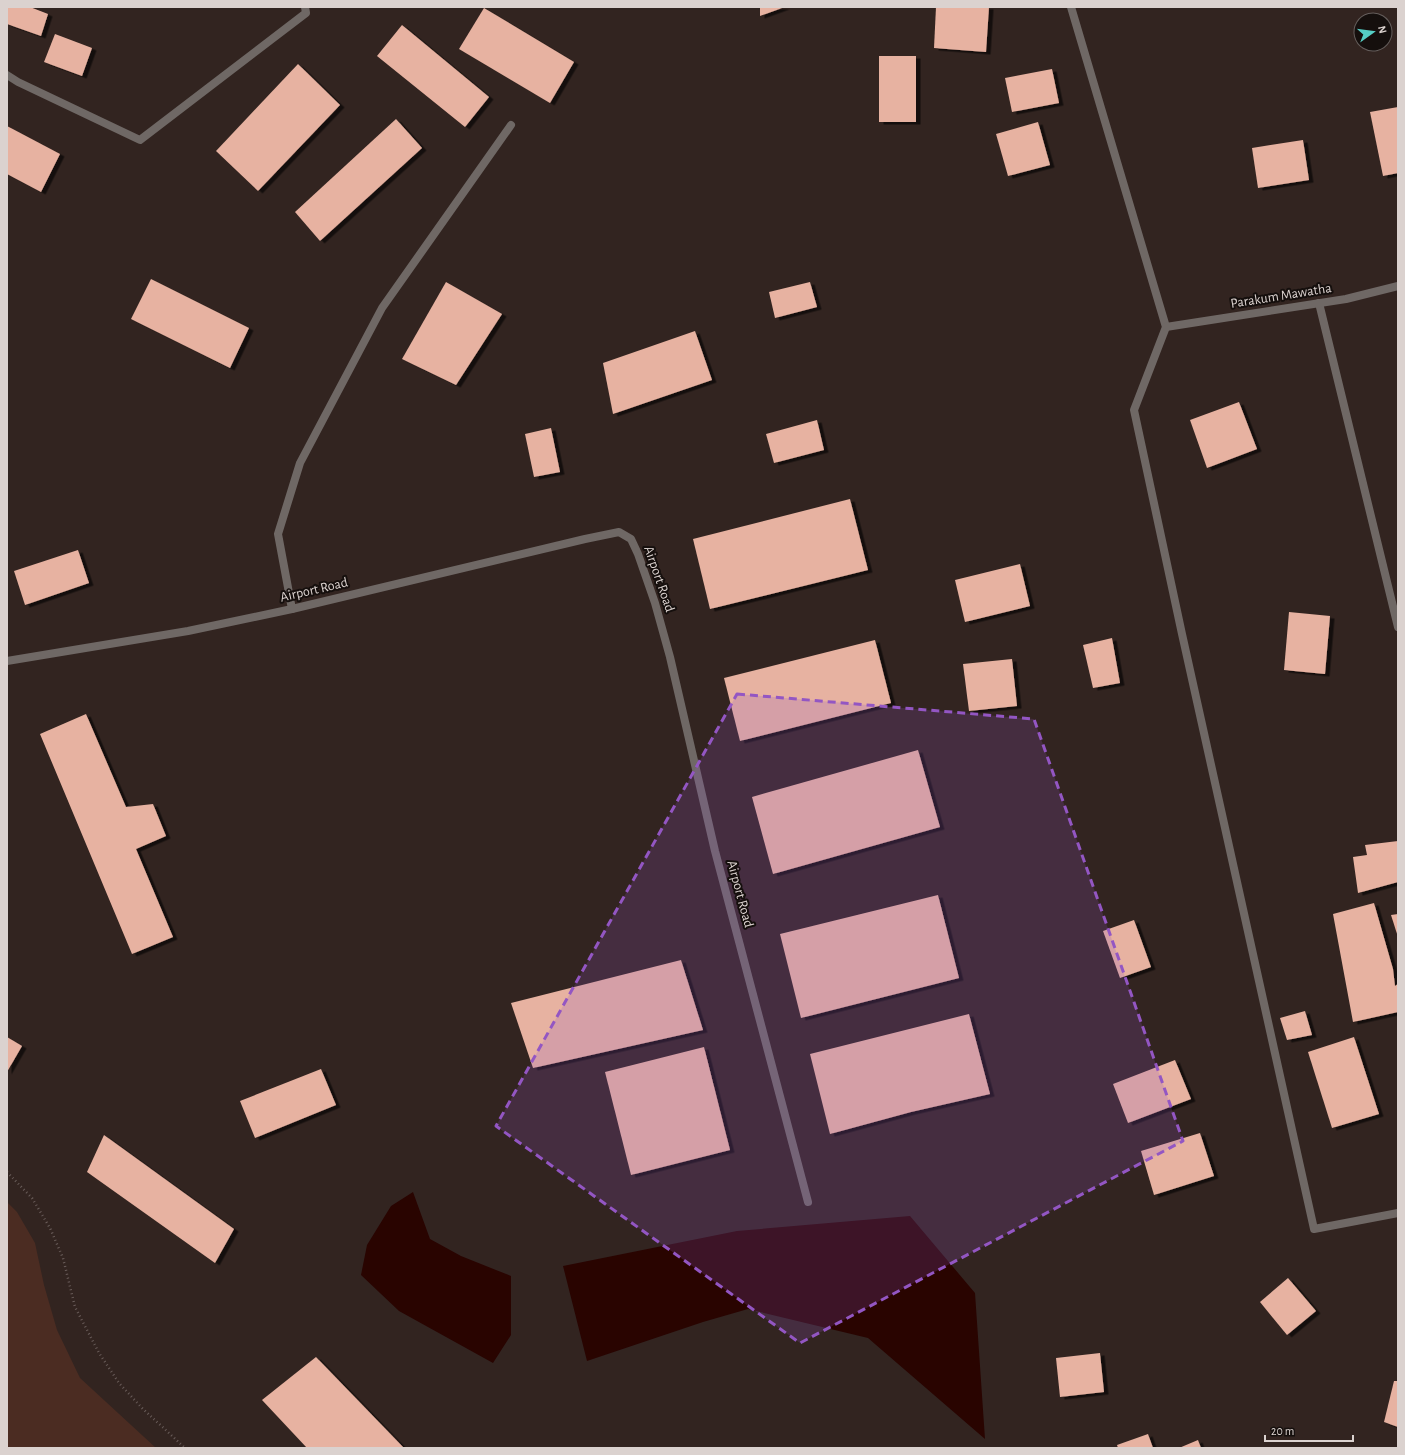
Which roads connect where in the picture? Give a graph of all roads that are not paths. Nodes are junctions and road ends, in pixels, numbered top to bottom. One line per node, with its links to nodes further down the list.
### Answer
1 (305, 7): 3 (street)
2 (1071, 7): 7 (street)
3 (7, 75)
4 (511, 125): 8 (street)
5 (1398, 286): 6 (street, Parakum Mawatha)
6 (1319, 303): 7 (street, Parakum Mawatha); 9 (street)
7 (1166, 327): 12 (street)
8 (292, 609): 10 (street, Airport Road); 11 (street, Airport Road)
9 (1398, 627)
10 (7, 661)
11 (808, 1202)
12 (1398, 1213)

